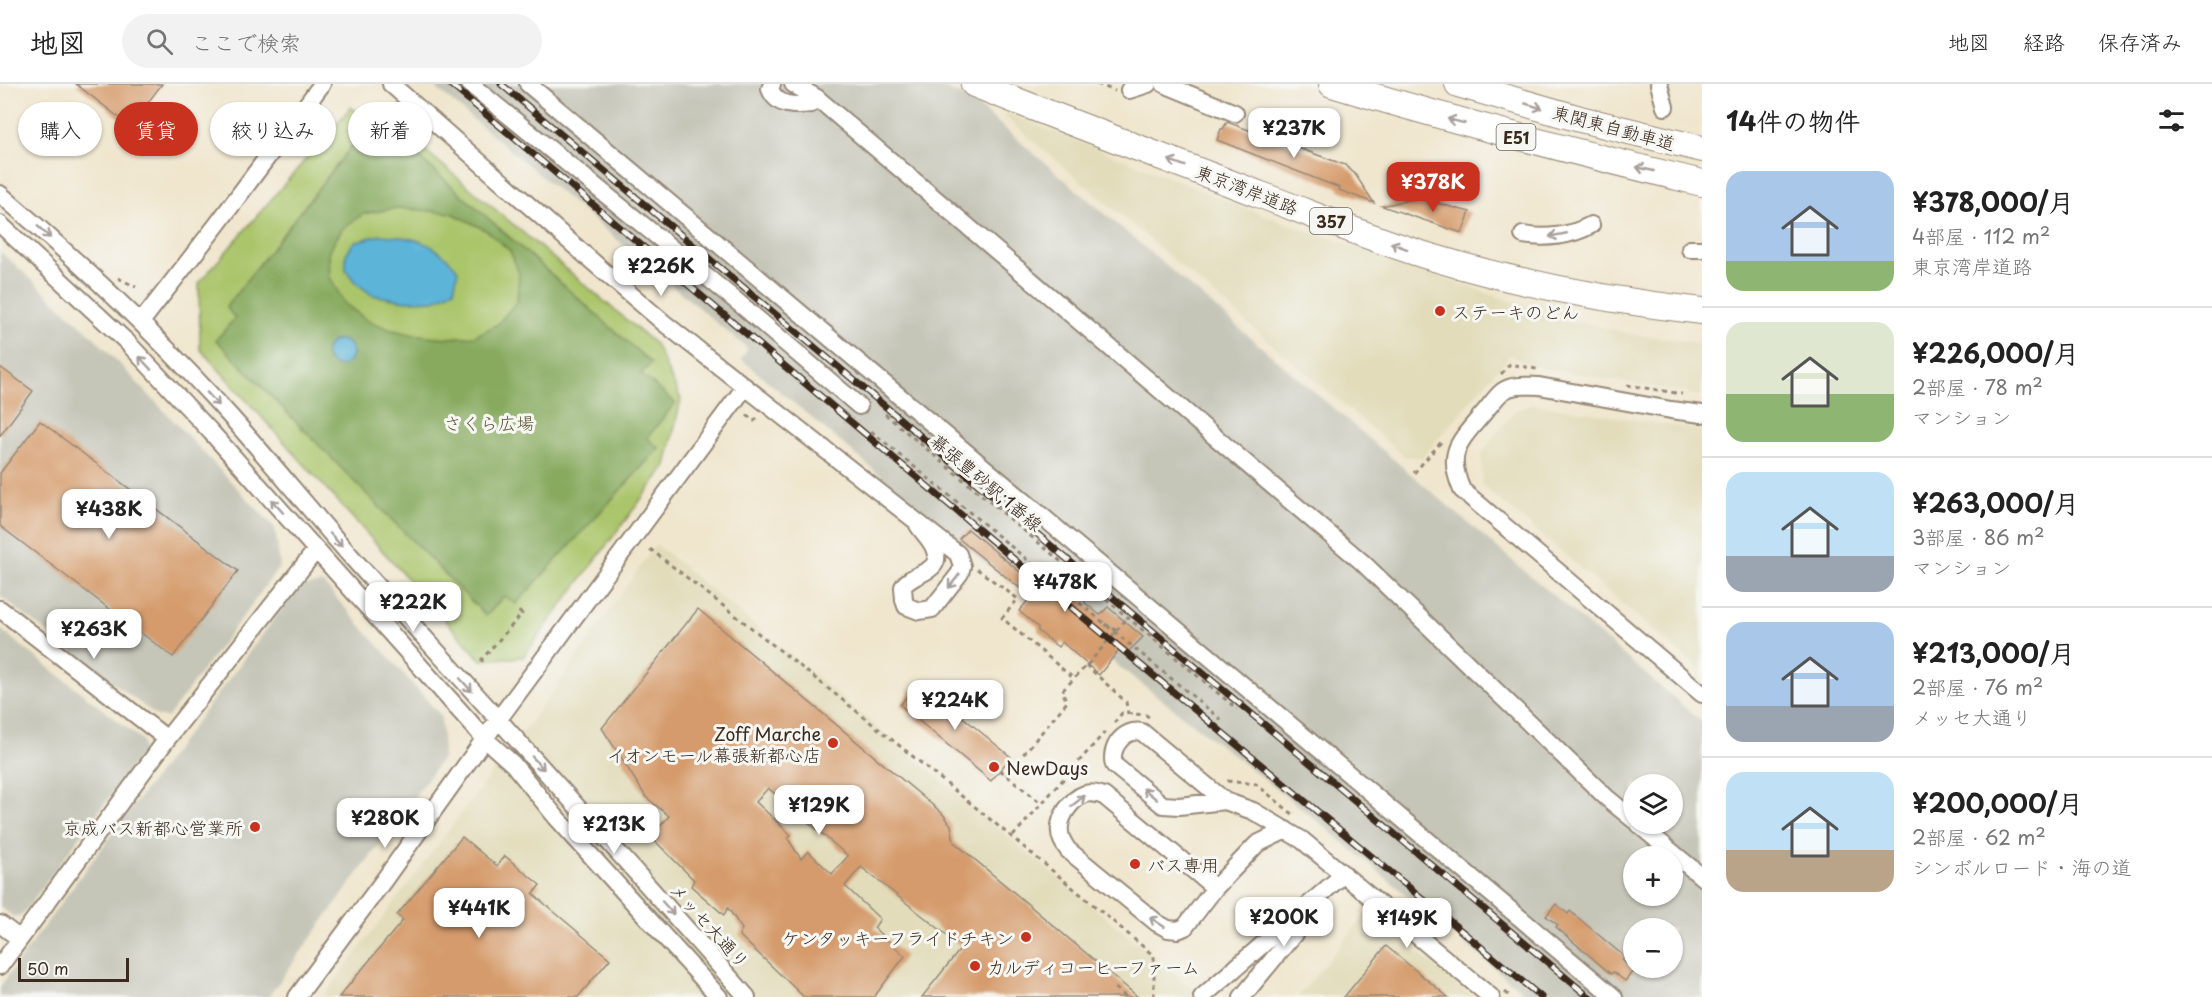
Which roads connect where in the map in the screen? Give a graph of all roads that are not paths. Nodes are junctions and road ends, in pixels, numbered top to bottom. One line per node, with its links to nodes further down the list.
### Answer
1 (322, 84): 26 (street)
2 (391, 84): 28 (street)
3 (470, 84): 29 (street)
4 (528, 84): 54 (street)
5 (772, 84): 15 (street)
6 (793, 84): 15 (street)
7 (974, 84): 24 (highway, 東京湾岸道路 / 357, one-way to 7)
8 (1148, 84): 14 (street)
9 (1164, 84): 13 (street)
10 (1332, 84): 19 (highway, 東関東自動車道 / E51, one-way to 10)
11 (1458, 84): 18 (highway, 東関東自動車道 / E51, one-way to 18)
12 (1659, 84): 16 (street)
13 (1183, 89): 17 (street)
14 (1129, 90)
15 (817, 98): 39 (street)
16 (1665, 107)
17 (1235, 113)
18 (1702, 150)
19 (1702, 183)
20 (0, 194): 26 (street, メッセ大通り, one-way to 26)
21 (0, 224): 32 (street, one-way to 21)
22 (1591, 225): 23 (street, one-way to 23)
23 (1523, 235)
24 (1430, 257): 25 (highway, 東京湾岸道路 / 357); 27 (highway, 357)
25 (1702, 311)
26 (141, 322): 35 (street, メッセ大通り, one-way to 35)
27 (1702, 326)
28 (745, 387): 31 (street); 35 (street)
29 (859, 406)
30 (1702, 414): 34 (street)
31 (918, 525): 31 (street, one-way to 31)
32 (316, 550): 36 (street); 37 (street)
33 (0, 609): 36 (street)
34 (1702, 694)
35 (498, 720): 37 (street); 50 (street, メッセ大通り, one-way to 50)
36 (167, 739): 46 (street)
37 (484, 739): 48 (street); 49 (street)
38 (1225, 801): 38 (street, one-way to 38); 40 (street)
39 (1623, 811)
40 (1286, 831): 42 (street); 44 (street)
41 (1650, 834): 43 (street)
42 (1344, 874): 51 (street); 52 (street); 53 (street)
43 (1702, 877)
44 (1215, 888): 44 (street, one-way to 44)
45 (0, 924): 46 (street)
46 (20, 939): 47 (street)
47 (0, 966)
48 (297, 997)
49 (718, 997)
50 (747, 997)
51 (1202, 997)
52 (1242, 997)
53 (1491, 997)
54 (1614, 997)

